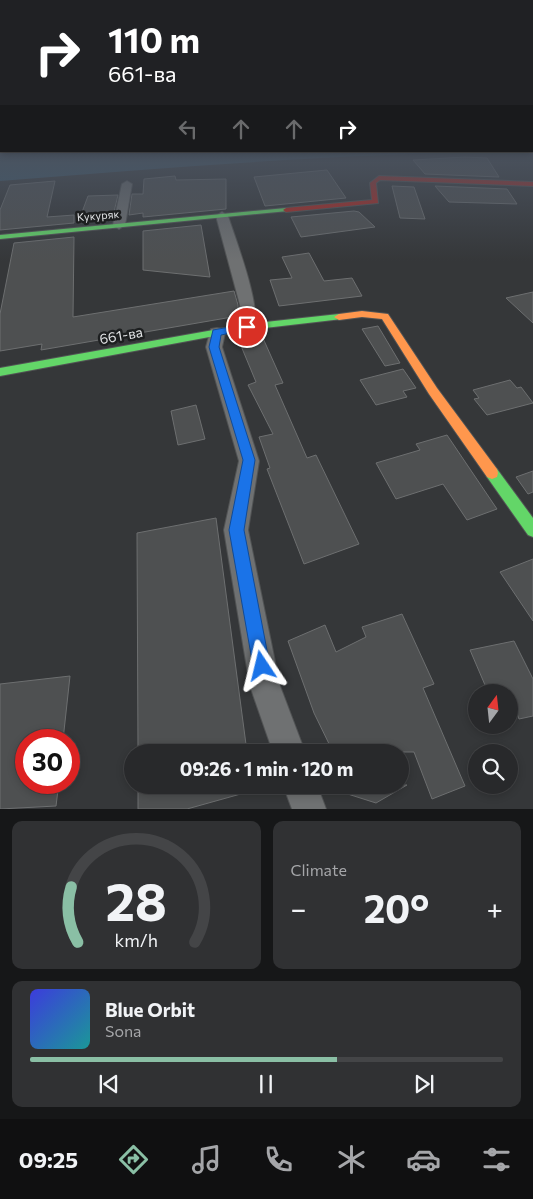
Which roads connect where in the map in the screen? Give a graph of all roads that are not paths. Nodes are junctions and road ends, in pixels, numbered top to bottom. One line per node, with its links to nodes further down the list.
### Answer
1 (127, 186): 4 (street)
2 (373, 186): 3 (street, Кукуряк)
3 (222, 216): 4 (street, Кукуряк); 6 (street)
4 (120, 225): 5 (street, Кукуряк)
5 (0, 237)
6 (247, 327): 7 (street, 661-ва); 9 (street, 661-ва)
7 (216, 333): 8 (street, 661-ва); 10 (street)
8 (0, 372)
9 (533, 530)
10 (286, 744)
11 (303, 794): 12 (street)
12 (309, 809)

